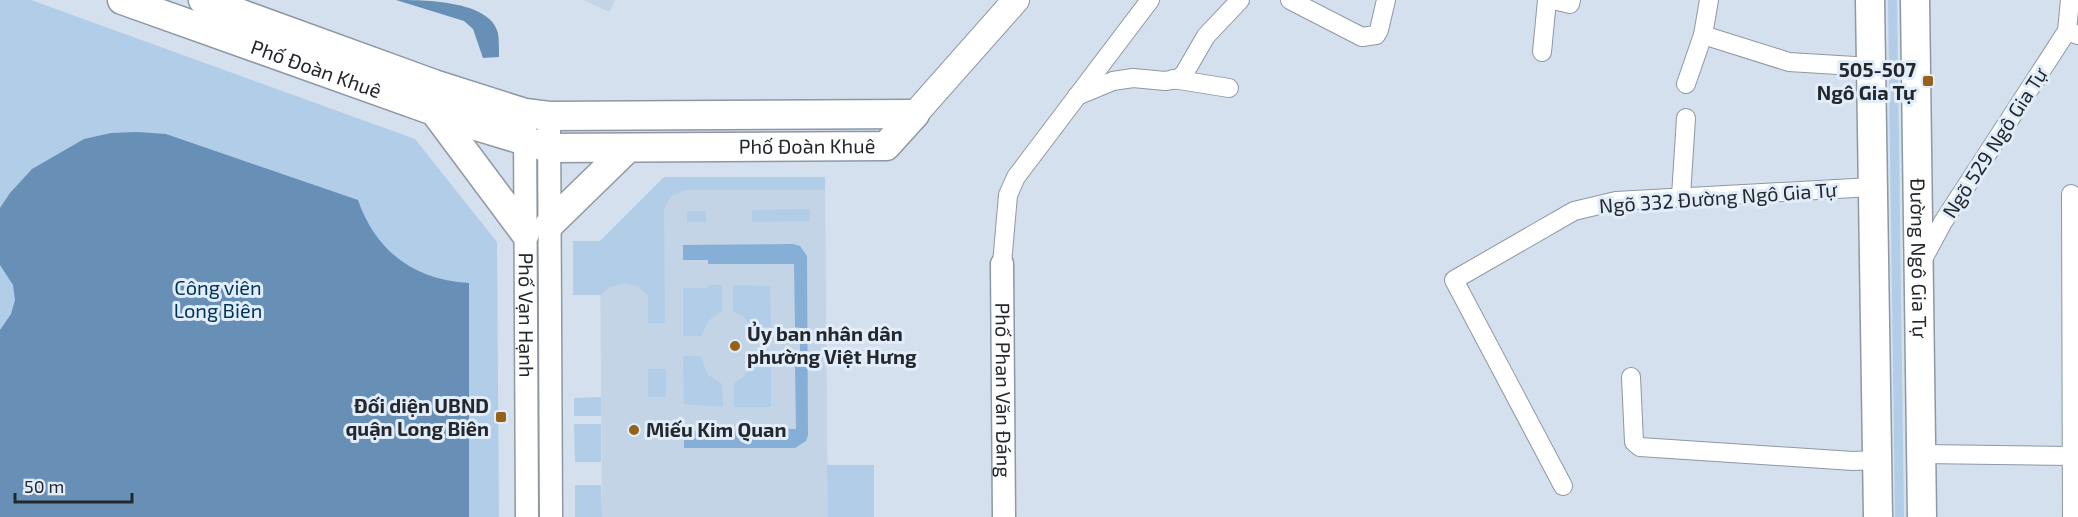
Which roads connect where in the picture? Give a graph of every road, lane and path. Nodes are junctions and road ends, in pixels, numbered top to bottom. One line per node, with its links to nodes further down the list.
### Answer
1 (122, 0): 23 (main road, Phố Đoàn Khuê)
2 (203, 0): 24 (main road, Phố Đoàn Khuê)
3 (1150, 0): 22 (street)
4 (1240, 0): 19 (street)
5 (1290, 0): 6 (street)
6 (1386, 0)
7 (1547, 0): 17 (street)
8 (1553, 0): 9 (street)
9 (1571, 0)
10 (1709, 0): 16 (street)
11 (1870, 0): 18 (main road)
12 (1915, 0): 34 (main road, Đường Ngô Gia Tự)
13 (2070, 0): 15 (street)
14 (1013, 1): 25 (main road)
15 (2073, 33): 34 (street, Ngõ 529 Ngô Gia Tự)
16 (1703, 35): 18 (street); 20 (street)
17 (1542, 52)
18 (1871, 67): 29 (main road)
19 (1173, 79): 21 (street); 22 (street)
20 (1686, 84)
21 (1229, 88)
22 (1075, 97): 33 (street)
23 (434, 111): 27 (main road, Phố Đoàn Khuê); 32 (main road)
24 (537, 114): 25 (main road, Phố Đoàn Khuê); 27 (street, Phố Vạn Hạnh)
25 (915, 114): 28 (main road, Phố Đoàn Khuê)
26 (1686, 118): 31 (street)
27 (537, 145): 28 (main road, Phố Đoàn Khuê); 32 (street, Phố Vạn Hạnh)
28 (628, 148): 32 (main road)
29 (1872, 188): 31 (street, Ngõ 332 Đường Ngô Gia Tự); 38 (main road)
30 (2071, 194): 37 (street)
31 (1681, 196): 39 (street, Ngõ 332 Đường Ngô Gia Tự)
32 (537, 229): 40 (street, Phố Vạn Hạnh); 41 (street, Phố Vạn Hạnh)
33 (1002, 264): 42 (street, Phố Phan Văn Đáng)
34 (1919, 266): 36 (main road, Đường Ngô Gia Tự)
35 (1631, 378): 38 (street)
36 (1922, 454): 37 (street); 44 (main road, Đường Ngô Gia Tự)
37 (2070, 456): 45 (street)
38 (1878, 460): 43 (main road)
39 (1563, 486)
40 (527, 517)
41 (551, 517)
42 (1004, 517)
43 (1878, 517)
44 (1922, 517)
45 (2072, 517)

